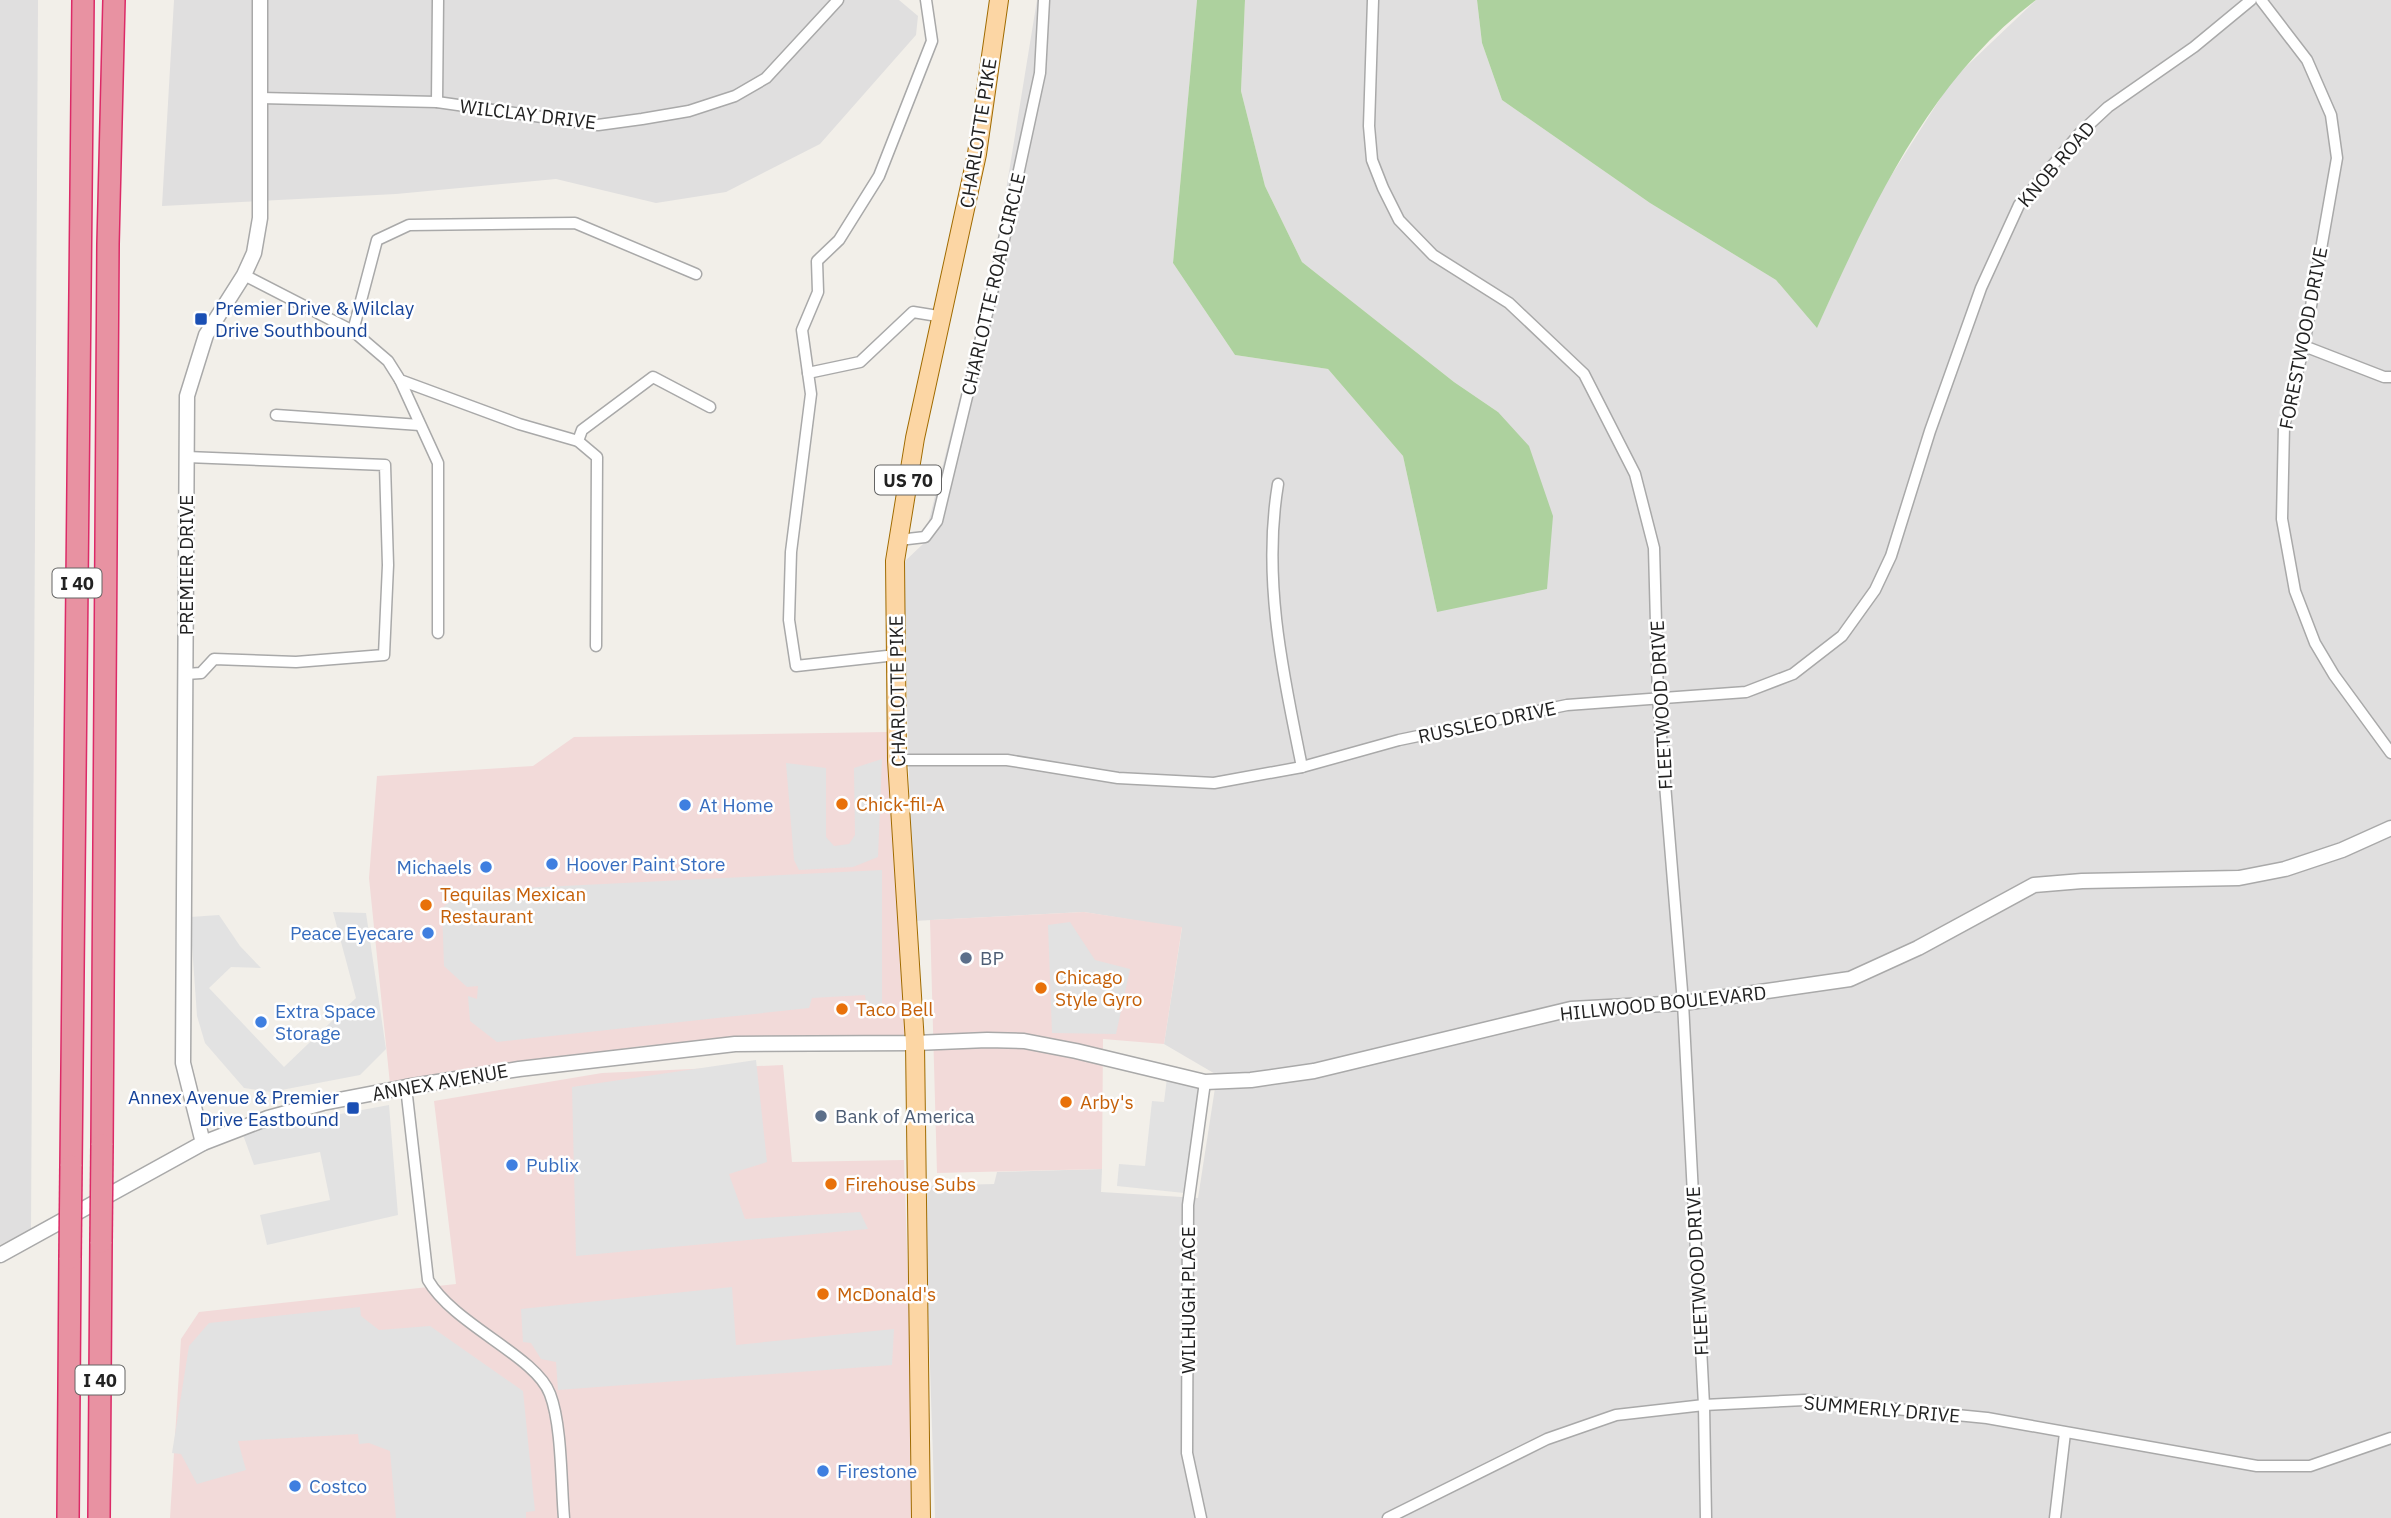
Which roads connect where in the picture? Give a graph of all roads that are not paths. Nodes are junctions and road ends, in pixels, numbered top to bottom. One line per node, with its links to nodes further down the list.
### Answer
1 (83, 0): 48 (highway, I 40, bridge)
2 (114, 0): 49 (highway, I 40, bridge)
3 (260, 0): 12 (street, PREMIER DRIVE)
4 (438, 0): 13 (street)
5 (838, 0): 13 (street, WILCLAY DRIVE)
6 (926, 0): 19 (street)
7 (999, 0): 16 (main road, CHARLOTTE PIKE / US 70)
8 (1044, 0): 29 (street, CHARLOTTE ROAD CIRCLE)
9 (1373, 0): 34 (street, FLEETWOOD DRIVE)
10 (2251, 0): 25 (street, KNOB ROAD)
11 (2261, 0): 18 (street, FORESTWOOD DRIVE)
12 (260, 98): 13 (street, WILCLAY DRIVE); 15 (street, PREMIER DRIVE)
13 (437, 102)
14 (696, 274): 17 (street)
15 (244, 275): 17 (street); 27 (street, PREMIER DRIVE)
16 (944, 317): 19 (street); 29 (main road, CHARLOTTE PIKE / US 70)
17 (353, 331): 21 (street)
18 (2304, 346): 20 (street); 35 (street, FORESTWOOD DRIVE)
19 (808, 373): 32 (street)
20 (2391, 377)
21 (400, 380): 24 (street); 26 (street)
22 (709, 407): 26 (street)
23 (276, 415): 24 (street)
24 (420, 425): 30 (street)
25 (1930, 431): 34 (street, RUSSLEO DRIVE)
26 (578, 441): 31 (street)
27 (187, 457): 33 (street, PREMIER DRIVE); 33 (street)
28 (1278, 484): 37 (street)
29 (899, 540): 32 (main road, CHARLOTTE PIKE / US 70)
30 (438, 634)
31 (596, 646)
32 (896, 654): 36 (main road, CHARLOTTE PIKE / US 70)
33 (186, 674): 43 (street, PREMIER DRIVE)
34 (1658, 699): 37 (street, RUSSLEO DRIVE); 39 (street, FLEETWOOD DRIVE)
35 (2391, 753)
36 (897, 760): 37 (street, RUSSLEO DRIVE); 40 (main road, CHARLOTTE PIKE / US 70)
37 (1302, 767)
38 (2391, 828): 39 (street, HILLWOOD BOULEVARD)
39 (1683, 1003): 41 (street, HILLWOOD BOULEVARD); 45 (street, FLEETWOOD DRIVE)
40 (915, 1043): 41 (street, HILLWOOD BOULEVARD); 42 (street, ANNEX AVENUE); 51 (main road, CHARLOTTE PIKE / US 70)
41 (1205, 1082): 52 (street, WILHUGH PLACE)
42 (406, 1087): 43 (street, ANNEX AVENUE); 50 (street)
43 (203, 1143): 44 (street, ANNEX AVENUE)
44 (0, 1255)
45 (1704, 1405): 46 (street, SUMMERLY DRIVE); 53 (street, SUMMERLY DRIVE); 54 (street, FLEETWOOD DRIVE)
46 (2065, 1433): 47 (street, SUMMERLY DRIVE); 55 (street)
47 (2391, 1438)
48 (68, 1518)
49 (99, 1518)
50 (564, 1518)
51 (921, 1518)
52 (1200, 1518)
53 (1388, 1518)
54 (1706, 1518)
55 (2055, 1518)

